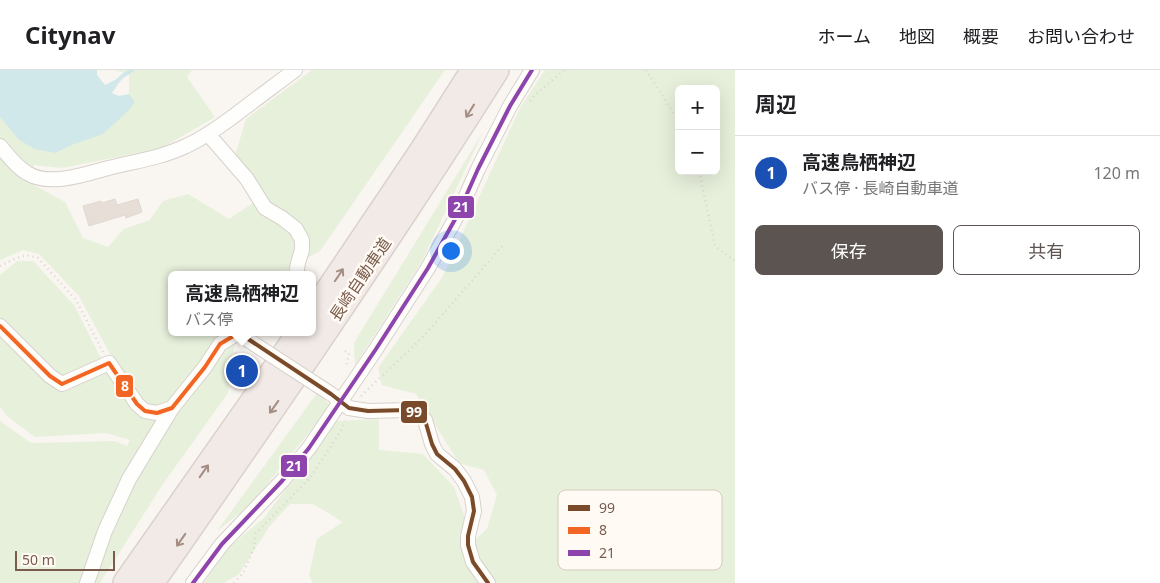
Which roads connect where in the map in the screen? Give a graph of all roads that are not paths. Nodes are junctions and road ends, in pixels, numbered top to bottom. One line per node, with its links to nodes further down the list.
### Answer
1 (295, 70): 5 (street)
2 (474, 70): 8 (highway, 長崎自動車道, one-way to 2)
3 (496, 70): 17 (highway, 長崎自動車道, one-way to 17)
4 (532, 70): 13 (street)
5 (208, 134): 6 (street); 7 (street)
6 (0, 146)
7 (297, 271)
8 (316, 309)
9 (0, 326): 14 (street)
10 (240, 336): 14 (street)
11 (243, 336): 13 (street, bridge)
12 (297, 336): 16 (highway, one-way to 12)
13 (335, 398): 18 (street); 19 (street)
14 (172, 408): 15 (street)
15 (87, 583)
16 (126, 583)
17 (151, 583)
18 (193, 583)
19 (488, 583)

